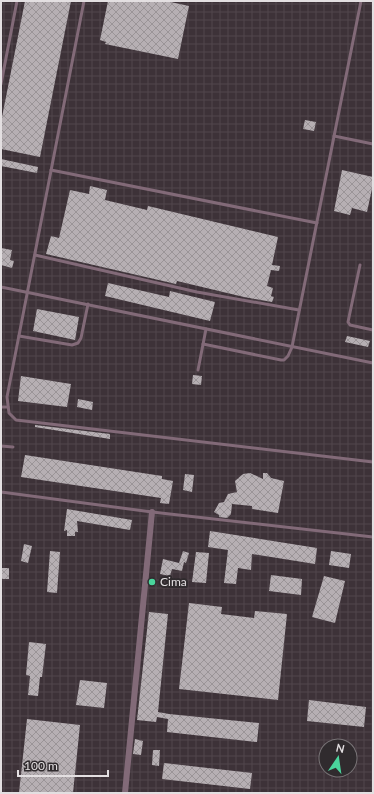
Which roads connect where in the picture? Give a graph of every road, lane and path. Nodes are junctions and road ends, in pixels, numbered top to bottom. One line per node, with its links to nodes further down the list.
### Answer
1 (17, 1): 4 (lane)
2 (84, 1): 7 (lane)
3 (361, 1): 5 (lane)
4 (1, 84)
5 (334, 136): 6 (lane); 8 (lane)
6 (373, 144)
7 (51, 170): 8 (lane); 9 (lane)
8 (317, 222): 14 (lane)
9 (35, 255): 12 (lane); 14 (lane)
10 (360, 265): 16 (lane)
11 (1, 287): 12 (lane)
12 (28, 292): 13 (lane); 17 (lane)
13 (88, 304): 15 (lane); 17 (lane)
14 (299, 310): 19 (lane)
15 (206, 329): 18 (lane); 19 (lane)
16 (373, 330)
17 (19, 336): 23 (lane)
18 (203, 344): 19 (lane); 21 (lane)
19 (292, 347): 20 (lane)
20 (373, 363)
21 (198, 370)
22 (1, 407): 23 (lane)
23 (8, 407): 26 (lane)
24 (1, 446): 25 (lane)
25 (14, 447)
26 (373, 462)
27 (1, 492): 28 (lane)
28 (152, 512): 29 (lane); 30 (street)
29 (373, 537)
30 (125, 793)

